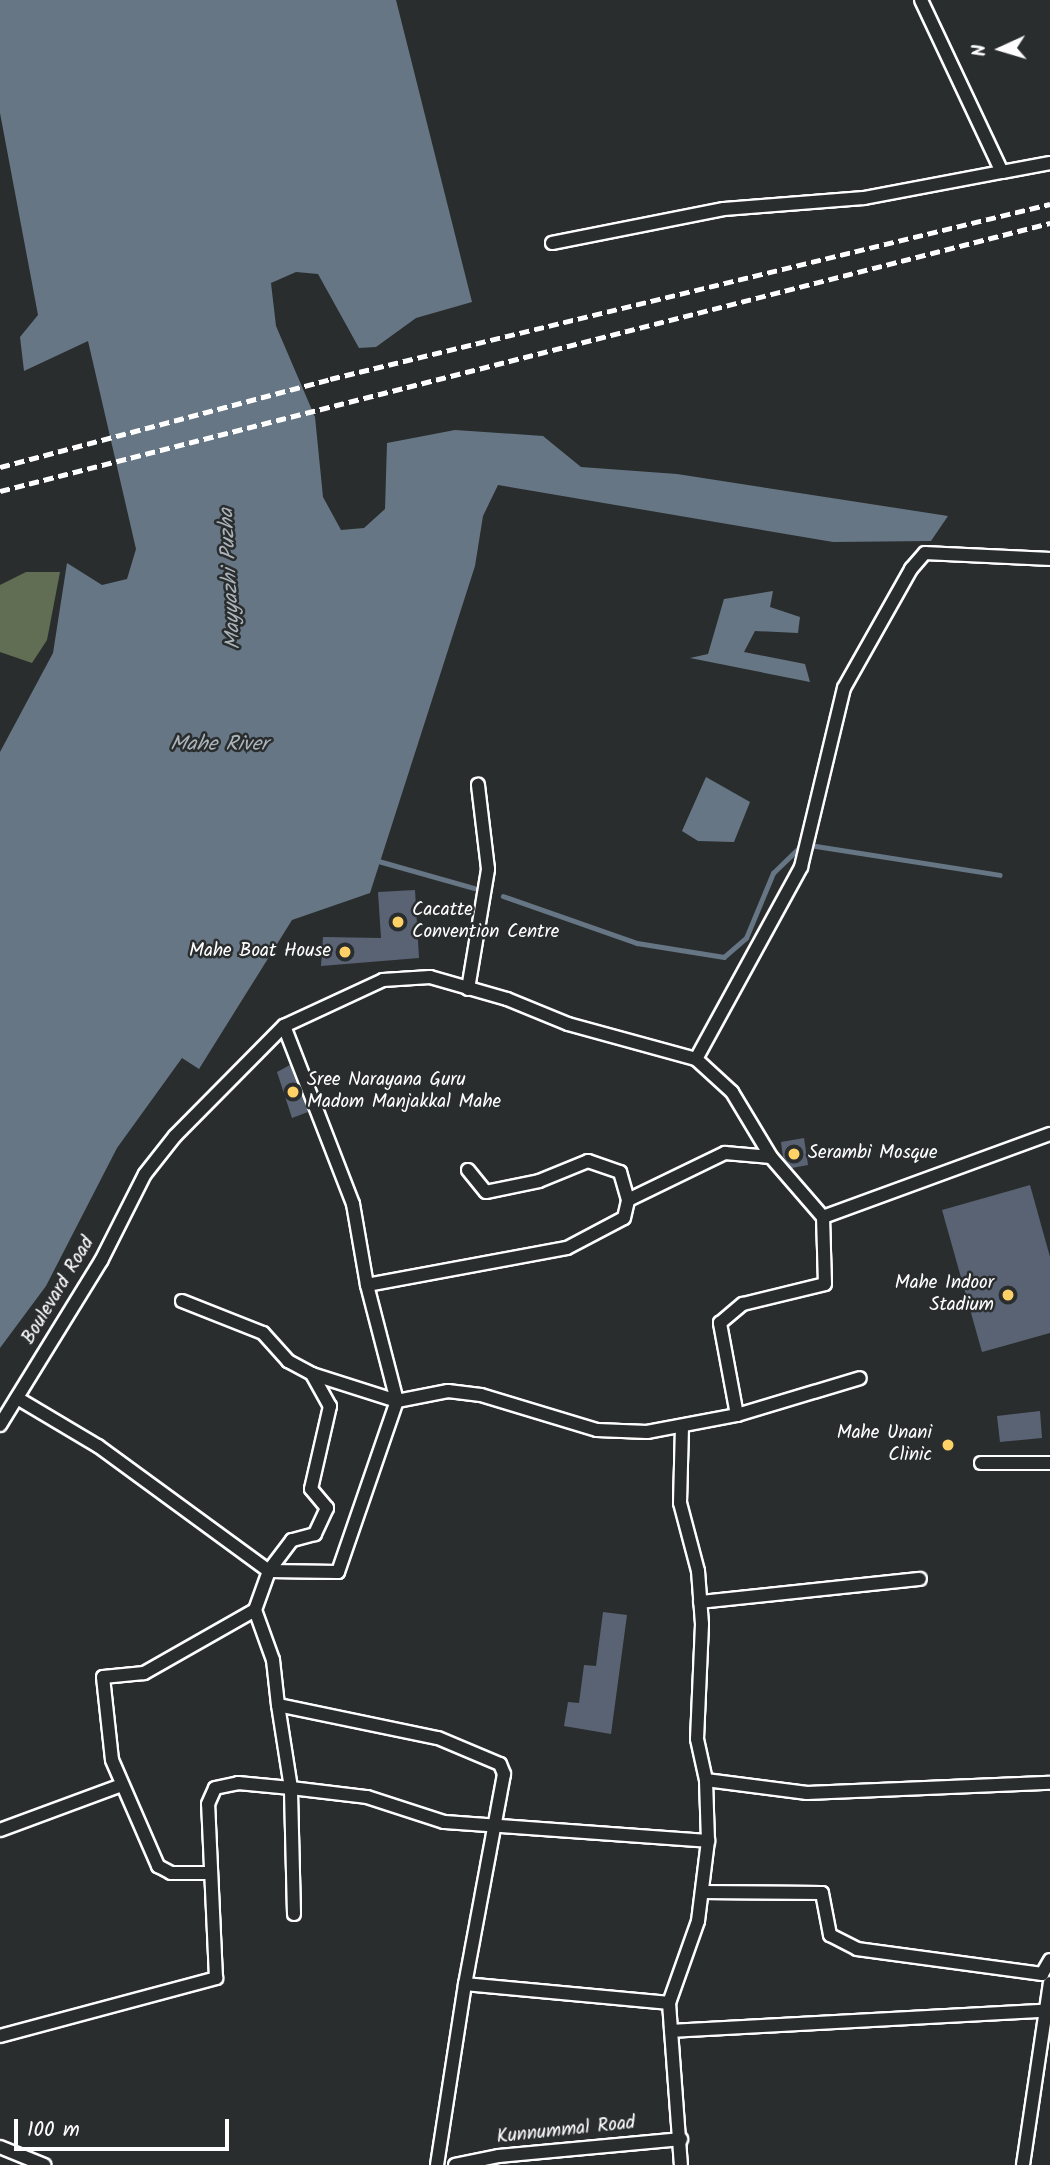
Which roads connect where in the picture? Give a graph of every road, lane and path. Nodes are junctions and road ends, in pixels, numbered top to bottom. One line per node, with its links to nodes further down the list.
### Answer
1 (921, 0): 3 (street)
2 (1050, 163): 3 (street)
3 (1002, 172): 4 (street)
4 (552, 243)
5 (1050, 559): 9 (street)
6 (478, 785): 7 (street)
7 (468, 989): 8 (street); 9 (street)
8 (284, 1026): 15 (street); 19 (street, Boulevard Road)
9 (696, 1059): 11 (street)
10 (1050, 1134): 14 (street)
11 (771, 1157): 13 (street); 14 (street)
12 (468, 1170): 13 (street)
13 (628, 1200): 15 (street)
14 (823, 1217): 21 (street)
15 (367, 1285): 20 (street)
16 (181, 1301): 17 (street)
17 (312, 1374): 20 (street); 26 (street)
18 (860, 1378): 21 (street)
19 (17, 1398): 22 (street, Boulevard Road); 26 (street)
20 (397, 1401): 23 (street); 26 (street)
21 (737, 1415): 23 (street)
22 (0, 1425)
23 (682, 1427): 28 (street)
24 (981, 1463): 25 (street)
25 (1050, 1463)
26 (269, 1571): 29 (street)
27 (920, 1579): 28 (street)
28 (700, 1602): 31 (street)
29 (255, 1610): 30 (street); 33 (street)
30 (278, 1705): 34 (street); 35 (street)
31 (706, 1780): 32 (street); 37 (street)
32 (1050, 1783)
33 (119, 1786): 36 (street); 38 (street)
34 (291, 1788): 35 (street); 38 (street); 40 (street)
35 (494, 1828): 37 (street); 43 (street)
36 (0, 1830)
37 (708, 1841): 39 (street)
38 (210, 1873): 47 (street)
39 (702, 1892): 41 (street); 44 (street)
40 (294, 1914)
41 (1050, 1960)
42 (1050, 1983): 45 (street)
43 (465, 1984): 44 (street); 51 (street)
44 (669, 2003): 46 (street)
45 (1046, 2011): 46 (street); 54 (street)
46 (671, 2031): 48 (street)
47 (0, 2036)
48 (681, 2139): 52 (street, Kunnummal Road); 53 (street)
49 (0, 2147): 50 (street)
50 (44, 2165)
51 (437, 2165)
52 (455, 2165)
53 (681, 2165)
54 (1023, 2165)

